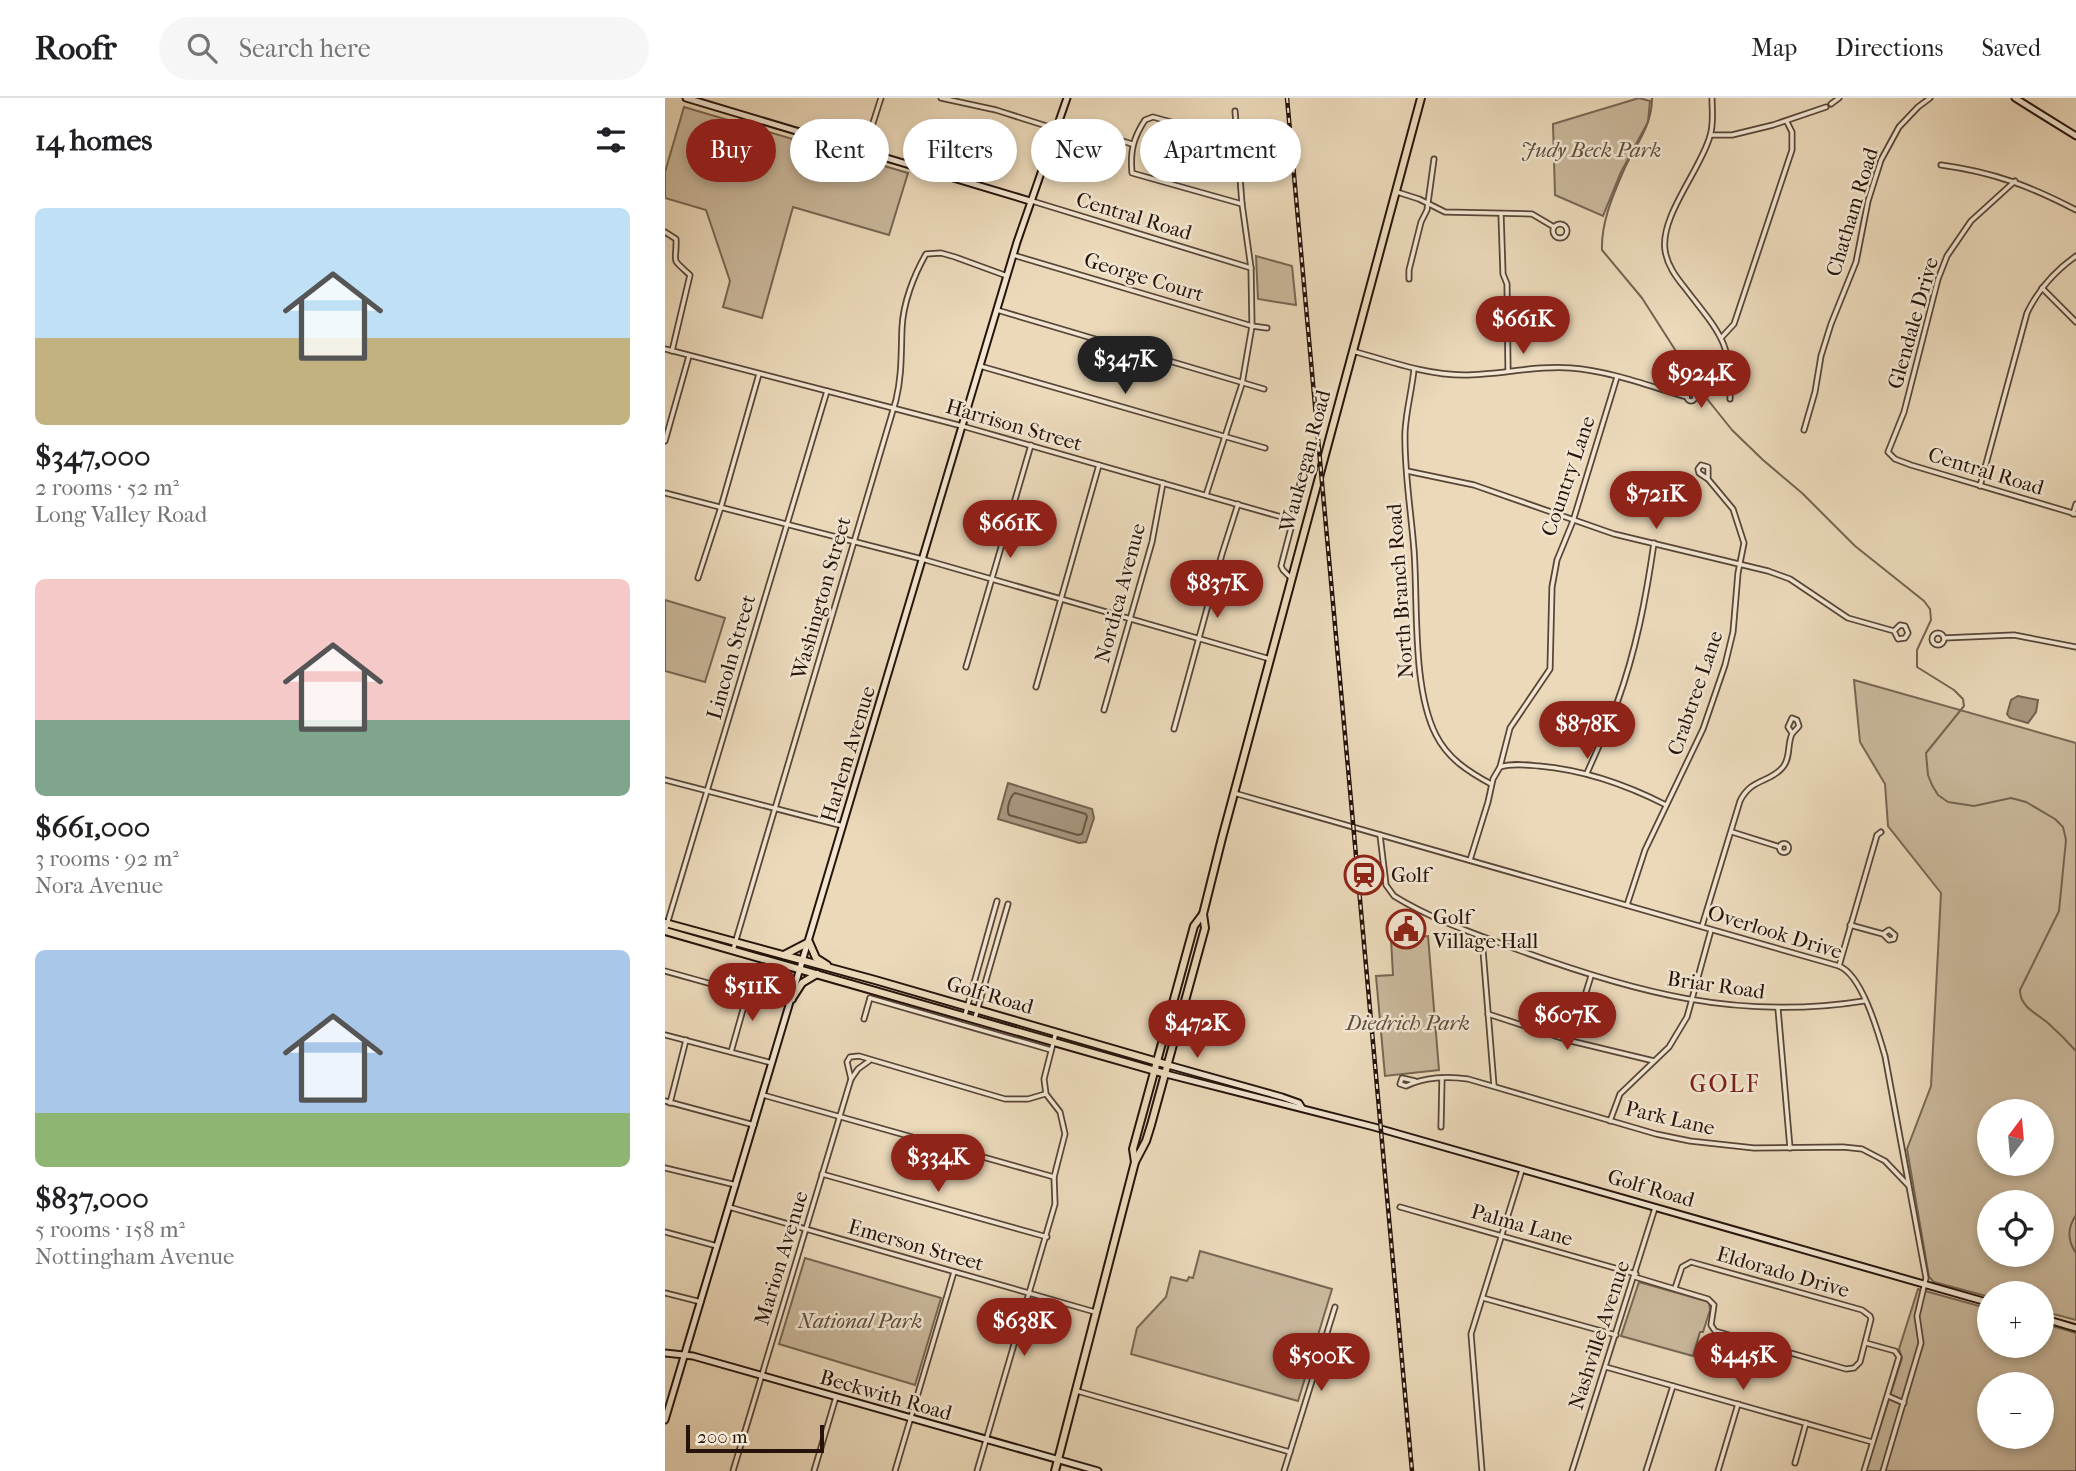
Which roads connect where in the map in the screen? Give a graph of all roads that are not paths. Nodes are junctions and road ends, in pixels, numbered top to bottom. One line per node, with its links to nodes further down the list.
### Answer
1 (688, 98): 18 (main road, Central Road)
2 (881, 98): 13 (street)
3 (941, 98): 16 (street)
4 (1067, 98): 14 (main road, Harlem Avenue)
5 (1420, 98): 30 (main road, Waukegan Road)
6 (1711, 98): 20 (street)
7 (1839, 98): 10 (street)
8 (1930, 98): 65 (street, Chatham Road)
9 (2018, 99): 21 (main road)
10 (1831, 104)
11 (1826, 107): 17 (street)
12 (1235, 111): 15 (street)
13 (874, 119)
14 (1060, 119)
15 (1235, 119)
16 (1031, 121)
17 (1787, 122): 20 (street); 48 (street)
18 (790, 129)
19 (1140, 129): 23 (street)
20 (1711, 135): 48 (street)
21 (2076, 135)
22 (1126, 142): 23 (street)
23 (1132, 144): 33 (street)
24 (889, 159): 31 (main road, Central Road)
25 (1434, 159): 32 (street)
26 (1941, 165): 27 (street)
27 (2015, 181): 34 (street); 70 (street, Glendale Drive)
28 (1037, 182): 31 (main road, Harlem Avenue)
29 (1240, 182): 33 (street)
30 (1396, 192): 32 (street); 51 (main road, Waukegan Road)
31 (1030, 201): 38 (main road, Harlem Avenue); 40 (street, Central Road)
32 (1428, 202): 35 (street); 42 (street)
33 (1242, 204): 40 (street)
34 (2076, 210)
35 (1501, 214): 36 (street); 55 (street)
36 (1555, 227)
37 (665, 232): 50 (street)
38 (1013, 255): 41 (main road, Harlem Avenue); 46 (street, George Court)
39 (2076, 256): 43 (street)
40 (1251, 268): 46 (street)
41 (1007, 276): 44 (main road, Harlem Avenue); 63 (street, Washington Street)
42 (1409, 279)
43 (2042, 288): 45 (street); 75 (street)
44 (997, 310): 53 (main road, Harlem Avenue); 58 (street)
45 (2076, 322)
46 (1252, 326): 47 (street, George Court); 58 (street)
47 (1267, 328)
48 (1722, 337): 62 (street)
49 (665, 349): 50 (street, Harrison Street)
50 (672, 351): 52 (street, Harrison Street)
51 (1353, 351): 54 (street); 89 (main road, Waukegan Road)
52 (689, 356): 56 (street, Harrison Street); 67 (street)
53 (980, 366): 64 (main road, Harlem Avenue); 66 (street)
54 (1414, 369): 55 (street); 72 (street, North Branch Road)
55 (1508, 370): 57 (street)
56 (759, 374): 60 (street, Harrison Street); 80 (street)
57 (1617, 377): 61 (street); 82 (street, Country Lane)
58 (1242, 384): 59 (street); 66 (street)
59 (1264, 389)
60 (827, 391): 63 (street, Harrison Street); 83 (street, Lincoln Street)
61 (1687, 397)
62 (1730, 399)
63 (894, 408): 64 (street, Harrison Street); 84 (street, Washington Street)
64 (962, 426): 68 (street, Harrison Street); 86 (main road, Harlem Avenue)
65 (1804, 430)
66 (1226, 439): 69 (street); 77 (street)
67 (665, 441)
68 (1031, 445): 71 (street, Harrison Street); 90 (street)
69 (1265, 448)
70 (1888, 454): 75 (street, Central Road)
71 (1099, 465): 74 (street, Harrison Street); 91 (street)
72 (1407, 471): 82 (street); 106 (street, North Branch Road)
73 (1708, 479): 87 (street, Crabtree Lane)
74 (1164, 483): 77 (street, Harrison Street); 92 (street, Nordica Avenue)
75 (1980, 485): 81 (street, Central Road)
76 (665, 493): 80 (street)
77 (1206, 495): 78 (street, Harrison Street)
78 (1238, 504): 89 (street, Harrison Street); 94 (street)
79 (2076, 504): 81 (street)
80 (721, 508): 83 (street); 88 (street)
81 (2075, 514)
82 (1573, 521): 85 (street); 103 (street, Country Lane)
83 (787, 524): 84 (street); 107 (street, Lincoln Street)
84 (854, 542): 86 (street); 110 (street, Washington Street)
85 (1654, 543): 87 (street); 104 (street)
86 (922, 559): 90 (street); 111 (main road, Harlem Avenue)
87 (1740, 563): 93 (street); 109 (street, Crabtree Lane)
88 (698, 578)
89 (1292, 578): 97 (main road, Waukegan Road)
90 (992, 579): 91 (street); 98 (street)
91 (1061, 598): 92 (street); 99 (street)
92 (1130, 618): 94 (street); 100 (street, Nordica Avenue)
93 (1894, 631): 93 (street)
94 (1199, 638): 97 (street); 101 (street)
95 (1944, 638): 96 (street)
96 (2076, 647)
97 (1270, 659): 108 (main road, Waukegan Road)
98 (966, 667)
99 (1036, 687)
100 (1104, 710)
101 (1174, 729)
102 (1792, 733): 112 (street)
103 (1500, 767): 104 (street); 106 (street, Country Lane)
104 (1587, 773): 109 (street)
105 (665, 780): 107 (street)
106 (1491, 784): 116 (street, Country Lane)
107 (708, 791): 110 (street); 123 (street, Lincoln Street)
108 (1234, 793): 114 (street, Overlook Drive); 120 (main road, Waukegan Road)
109 (1666, 804): 119 (street, Crabtree Lane)
110 (776, 808): 111 (street); 128 (street, Washington Street)
111 (843, 826): 127 (main road, Harlem Avenue)
112 (1731, 832): 115 (street); 122 (street)
113 (1881, 832): 121 (street)
114 (1380, 835): 116 (street, Overlook Drive); 126 (street, Briar Road)
115 (1780, 847)
116 (1470, 860): 119 (street, Overlook Drive)
117 (997, 901): 145 (street)
118 (1008, 904): 146 (street)
119 (1627, 905): 122 (street, Overlook Drive)
120 (1203, 914): 160 (main road, Waukegan Road); 163 (main road, Waukegan Road)
121 (1850, 925): 125 (street); 132 (street)
122 (1702, 926): 124 (street, Overlook Drive)
123 (666, 927): 128 (main road, Golf Road)
124 (1711, 929): 132 (street, Overlook Drive); 142 (street)
125 (1883, 934)
126 (1482, 937): 137 (street, Briar Road); 148 (street)
127 (809, 942): 129 (main road); 131 (main road, Harlem Avenue); 134 (main road)
128 (734, 946): 129 (main road, Golf Road); 130 (main road, Golf Road)
129 (782, 955): 131 (main road, Golf Road)
130 (772, 961): 133 (main road, Golf Road); 141 (main road)
131 (803, 961): 133 (main road, Harlem Avenue); 134 (main road, Golf Road)
132 (1839, 966): 143 (street, Overlook Drive)
133 (801, 969): 136 (main road, Golf Road); 141 (main road, Harlem Avenue)
134 (832, 969): 145 (main road, Golf Road)
135 (665, 971): 139 (street)
136 (818, 974): 138 (main road, Golf Road); 141 (main road)
137 (1591, 975): 142 (street, Briar Road); 156 (street)
138 (872, 989): 140 (street); 149 (main road, Golf Road)
139 (733, 990): 144 (street); 144 (street)
140 (870, 998): 151 (street); 157 (street)
141 (792, 999): 162 (main road, Harlem Avenue)
142 (1692, 1000): 147 (street, Briar Road); 161 (street)
143 (1864, 1000): 147 (street, Briar Road); 185 (street, Overlook Drive)
144 (744, 1006): 158 (street)
145 (967, 1007): 146 (main road, Golf Road); 149 (street)
146 (977, 1009): 150 (street); 152 (main road, Golf Road)
147 (1778, 1009): 178 (street)
148 (1488, 1014): 156 (street); 169 (street)
149 (965, 1015): 150 (main road, Golf Road)
150 (975, 1017): 155 (main road, Golf Road)
151 (864, 1019)
152 (1056, 1032): 155 (street); 160 (main road, Golf Road)
153 (665, 1035): 154 (street)
154 (686, 1040): 158 (street); 172 (street)
155 (1053, 1040): 157 (street); 164 (main road, Golf Road)
156 (1571, 1041): 161 (street)
157 (1051, 1050): 170 (street)
158 (731, 1052): 162 (street)
159 (869, 1061): 167 (street, Marion Avenue); 167 (street); 170 (street)
160 (1156, 1061): 163 (main road, Golf Road); 164 (main road, Waukegan Road)
161 (1654, 1061): 175 (street)
162 (772, 1063): 171 (main road, Harlem Avenue)
163 (1168, 1065): 165 (main road, Waukegan Road); 173 (main road, Golf Road)
164 (1154, 1070): 165 (main road, Golf Road); 179 (main road, Waukegan Road)
165 (1166, 1074): 173 (main road, Golf Road); 179 (main road, Waukegan Road)
166 (1442, 1078): 168 (street, Park Lane); 169 (street, Park Lane); 177 (street)
167 (851, 1079): 174 (street, Marion Avenue)
168 (1415, 1081)
169 (1494, 1086): 175 (street, Park Lane)
170 (1046, 1094): 183 (street)
171 (763, 1095): 174 (street); 176 (main road, Harlem Avenue)
172 (668, 1102): 176 (street)
173 (1302, 1108): 181 (main road, Golf Road)
174 (839, 1117): 182 (street, Marion Avenue); 183 (street)
175 (1610, 1121): 178 (street, Park Lane)
176 (754, 1125): 184 (main road, Harlem Avenue)
177 (1441, 1128)
178 (1790, 1148): 185 (street, Park Lane)
179 (1135, 1162): 204 (main road)
180 (665, 1168): 184 (street)
181 (1522, 1170): 188 (main road, Golf Road); 191 (street)
182 (822, 1174): 189 (street, Marion Avenue); 192 (street)
183 (1054, 1177): 192 (street)
184 (736, 1185): 187 (main road, Harlem Avenue)
185 (1909, 1186): 196 (street, Overlook Drive)
186 (1400, 1207): 191 (street, Palma Lane)
187 (729, 1208): 189 (street, Emerson Street); 193 (main road, Harlem Avenue)
188 (1655, 1208): 195 (street, Nashville Avenue); 196 (main road, Golf Road)
189 (806, 1229): 194 (street, Emerson Street); 212 (street, Marion Avenue)
190 (665, 1232): 193 (street)
191 (1502, 1235): 195 (street, Palma Lane); 200 (street)
192 (1047, 1237): 199 (street)
193 (717, 1246): 202 (main road, Harlem Avenue)
194 (954, 1272): 199 (street, Emerson Street); 219 (street)
195 (1635, 1275): 197 (street, Palma Lane); 207 (street, Nashville Avenue)
196 (1924, 1284): 201 (main road, Golf Road); 217 (street, Overlook Drive)
197 (1675, 1288): 208 (street, Palma Lane); 208 (street, Eldorado Drive)
198 (665, 1293): 202 (street)
199 (1030, 1293): 204 (street, Emerson Street); 222 (street)
200 (1483, 1297): 207 (street); 234 (street)
201 (1977, 1299)
202 (701, 1302): 210 (main road, Harlem Avenue)
203 (1335, 1307): 224 (street)
204 (1095, 1312): 214 (main road)
205 (2054, 1322): 206 (main road)
206 (2076, 1328)
207 (1616, 1335): 211 (street, Nashville Avenue)
208 (1866, 1343): 215 (street)
209 (665, 1353): 210 (main road, Beckwith Road)
210 (684, 1355): 212 (main road, Beckwith Road); 220 (main road, Harlem Avenue)
211 (1606, 1367): 213 (street); 235 (street, Nashville Avenue)
212 (762, 1376): 216 (main road, Beckwith Road); 227 (street, Marion Avenue)
213 (1673, 1385): 218 (street); 236 (street)
214 (1075, 1391): 224 (street); 225 (main road)
215 (1888, 1396): 217 (street); 223 (street)
216 (836, 1397): 219 (main road, Beckwith Road); 228 (street)
217 (1904, 1403): 239 (street, Overlook Drive)
218 (1738, 1404): 221 (street); 237 (street)
219 (911, 1418): 222 (main road, Beckwith Road); 229 (street)
220 (665, 1420)
221 (1807, 1423): 223 (street); 226 (street)
222 (986, 1439): 225 (main road, Beckwith Road); 230 (street)
223 (1872, 1442): 238 (street)
224 (1290, 1452): 233 (street)
225 (1058, 1460): 231 (main road); 232 (main road, Beckwith Road)
226 (1795, 1463)
227 (733, 1471)
228 (814, 1471)
229 (895, 1471)
230 (977, 1471)
231 (1055, 1471)
232 (1098, 1471)
233 (1284, 1471)
234 (1482, 1471)
235 (1572, 1471)
236 (1646, 1471)
237 (1718, 1471)
238 (1864, 1471)
239 (1883, 1471)

